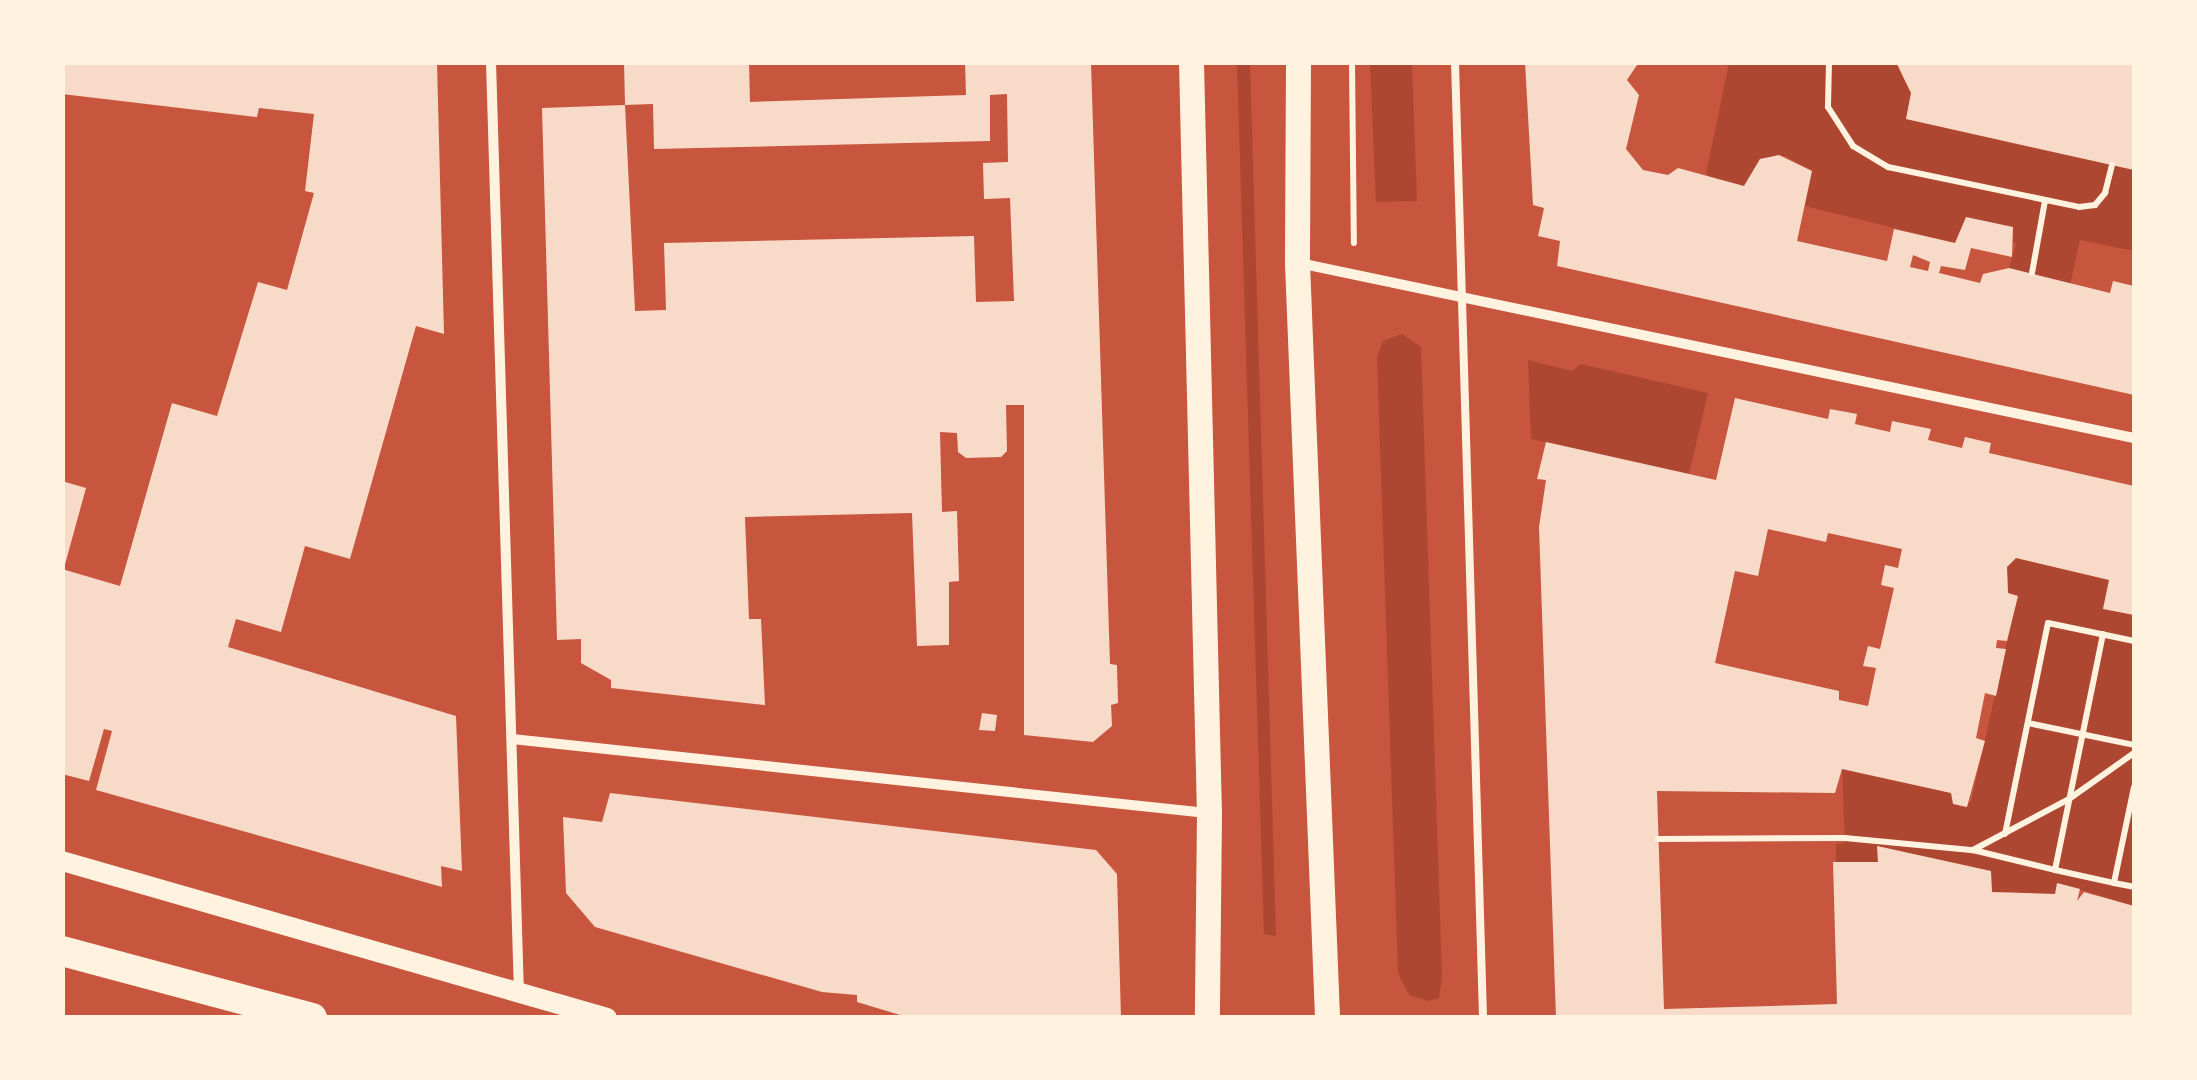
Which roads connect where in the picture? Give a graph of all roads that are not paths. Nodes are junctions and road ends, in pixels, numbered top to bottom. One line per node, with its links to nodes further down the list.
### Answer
1 (491, 62): 8 (street)
2 (1191, 62): 9 (main road)
3 (1298, 62): 5 (main road)
4 (1455, 62): 6 (lane)
5 (1297, 263): 6 (street); 16 (main road)
6 (1462, 295): 7 (street); 17 (lane)
7 (2134, 438)
8 (512, 739): 9 (street); 12 (street)
9 (1209, 813): 15 (main road)
10 (62, 861): 12 (main road)
11 (62, 951): 13 (highway)
12 (519, 994): 14 (main road)
13 (312, 1018)
14 (606, 1018)
15 (1207, 1018)
16 (1327, 1018)
17 (1483, 1018)

